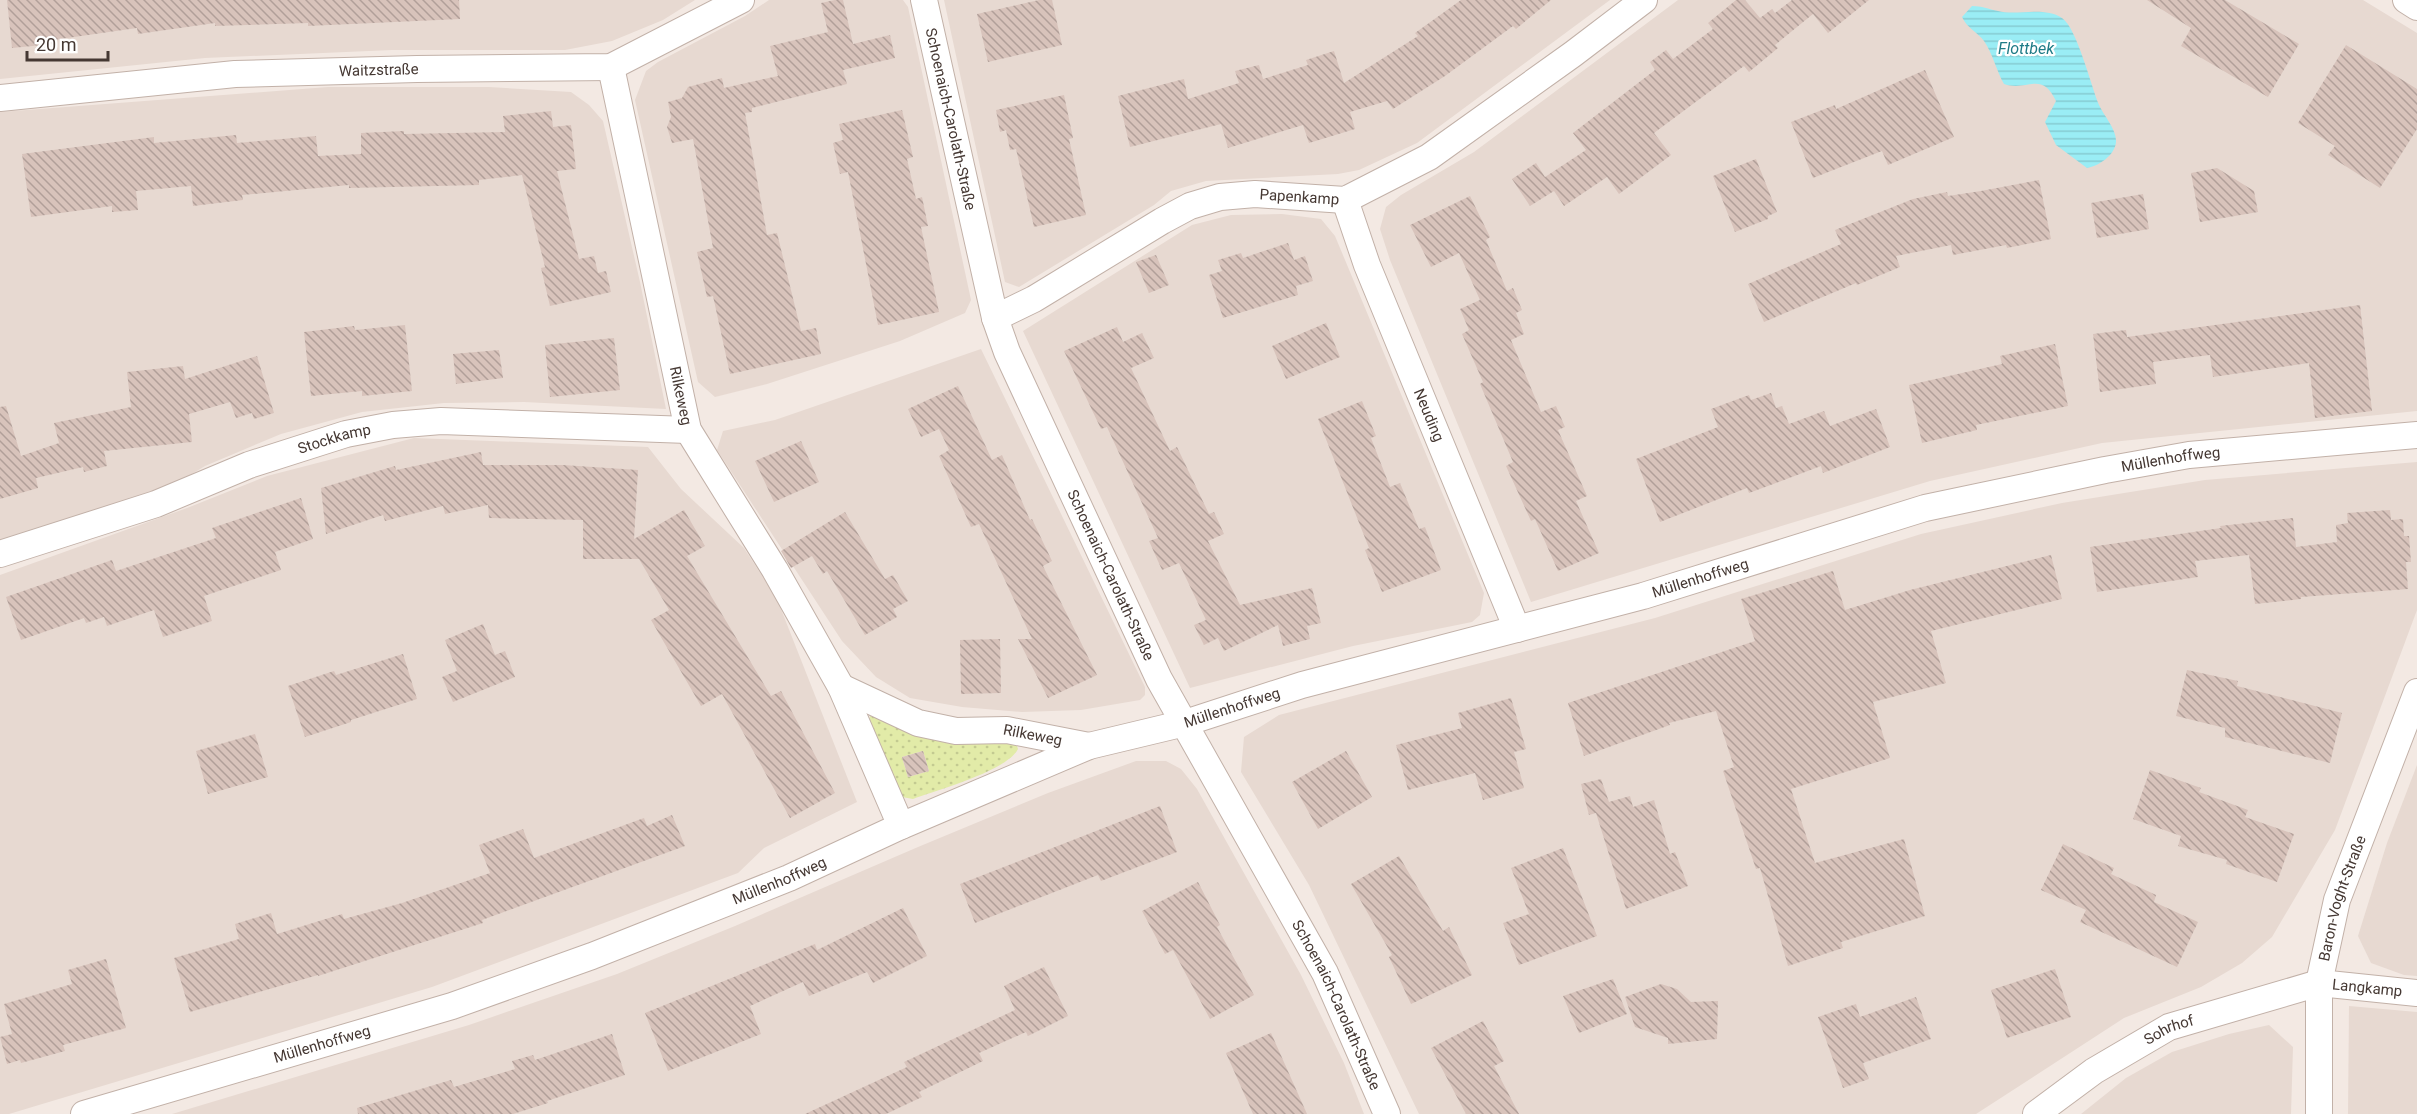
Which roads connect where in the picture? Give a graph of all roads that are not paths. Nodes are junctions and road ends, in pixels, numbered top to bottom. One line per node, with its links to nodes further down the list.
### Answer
1 (741, 0): 6 (street, Waitzstraße)
2 (924, 0): 9 (street, Schoenaich-Carolath-Straße)
3 (1644, 0): 8 (street, Papenkamp)
4 (2406, 0): 5 (street)
5 (2417, 7)
6 (611, 68): 7 (street, Waitzstraße); 10 (street, Rilkeweg)
7 (0, 98)
8 (1345, 200): 9 (street, Papenkamp); 13 (street, Neuding)
9 (995, 318): 16 (street, Schoenaich-Carolath-Straße)
10 (688, 430): 12 (street, Stockkamp); 14 (street, Rilkeweg)
11 (2417, 435): 13 (street, Müllenhoffweg)
12 (0, 554)
13 (1517, 628): 16 (street, Müllenhoffweg)
14 (841, 687): 17 (street, Rilkeweg); 18 (street, Rilkeweg)
15 (2417, 692): 19 (street, Baron-Voght-Straße)
16 (1185, 723): 17 (street, Müllenhoffweg); 22 (street, Schoenaich-Carolath-Straße)
17 (1089, 746): 18 (street, Müllenhoffweg)
18 (901, 826): 21 (street, Müllenhoffweg)
19 (2319, 983): 20 (street, Langkamp); 23 (street, Sohrhof); 24 (street, Baron-Voght-Straße)
20 (2417, 993)
21 (84, 1114)
22 (1387, 1114)
23 (2036, 1114)
24 (2319, 1114)

